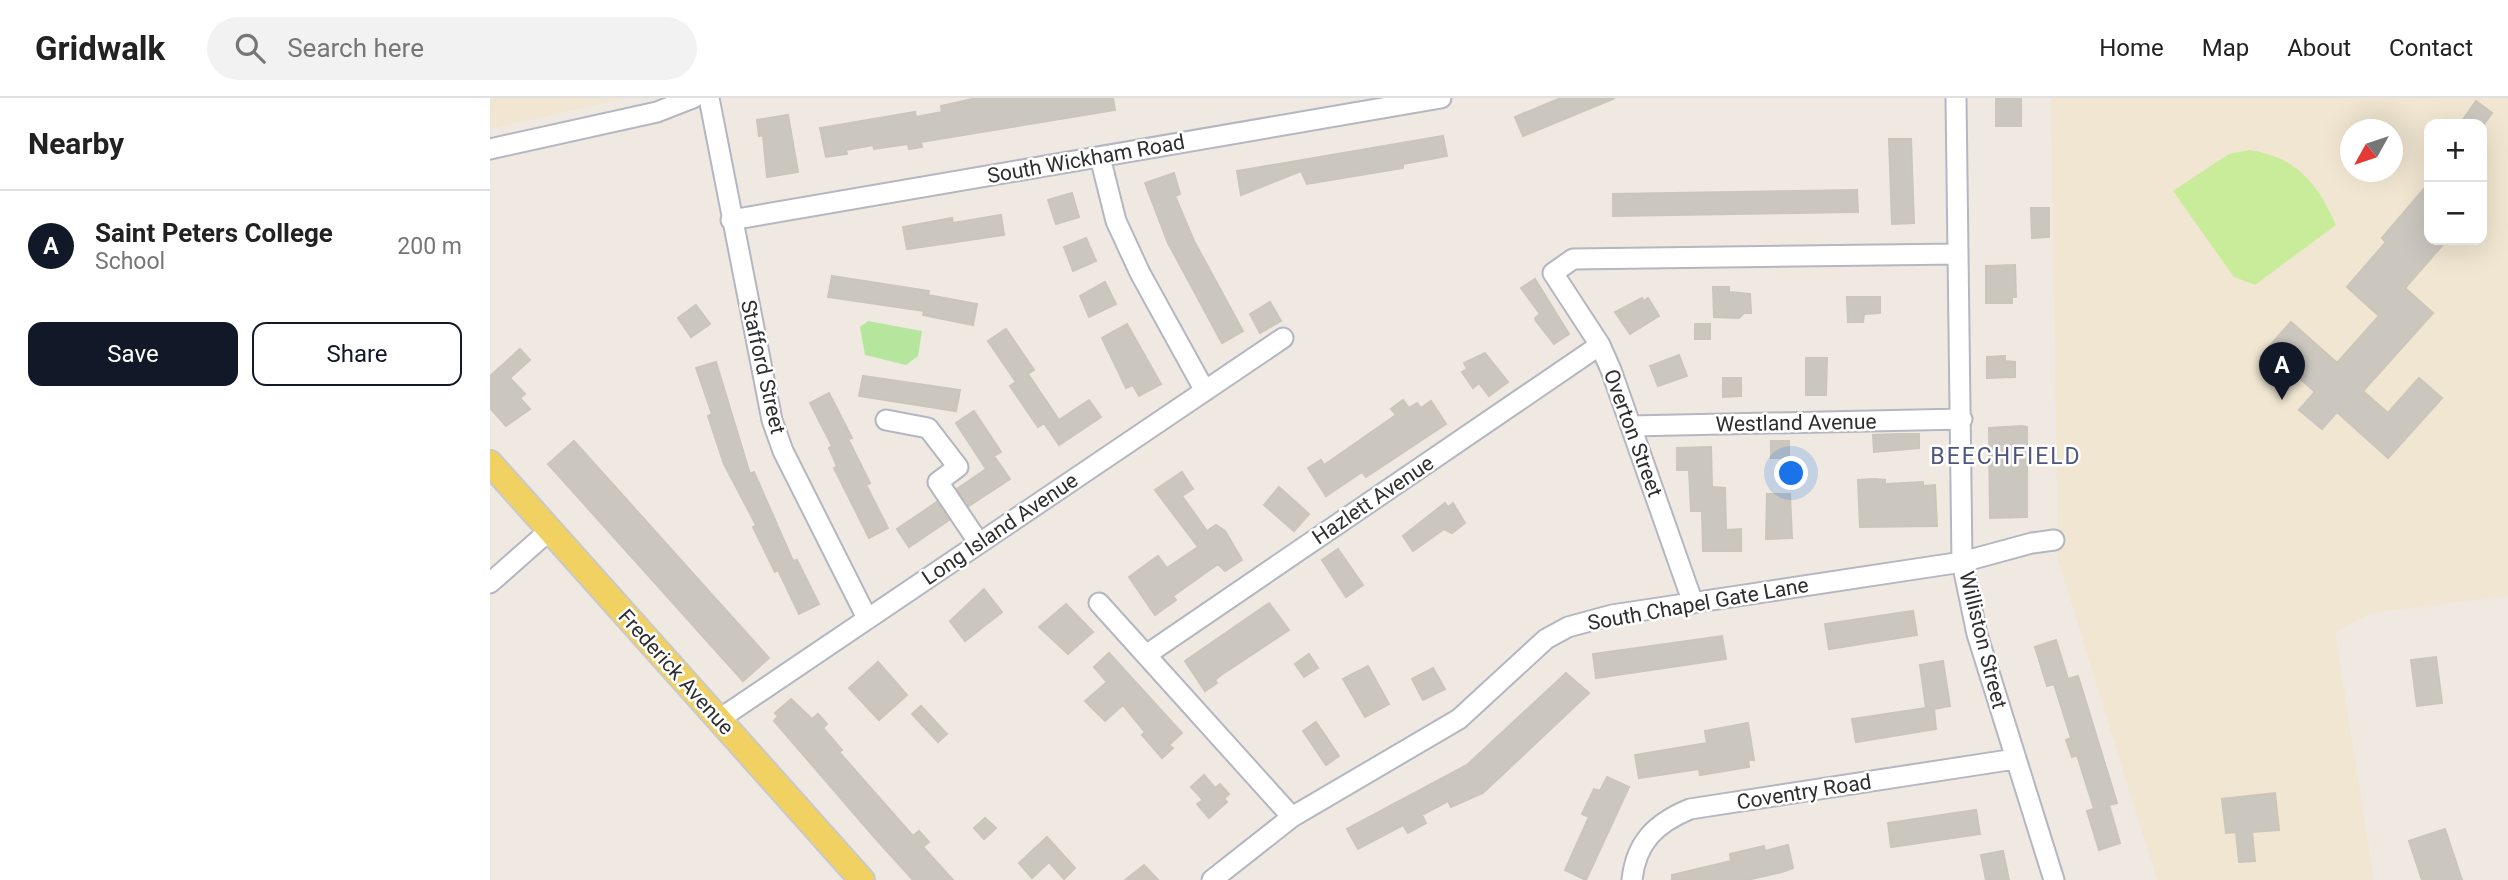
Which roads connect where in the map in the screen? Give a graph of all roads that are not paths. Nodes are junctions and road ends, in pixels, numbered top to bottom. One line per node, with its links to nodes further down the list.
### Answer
1 (693, 98): 5 (street)
2 (709, 98): 7 (street, Stafford Street)
3 (1441, 98): 6 (street, South Wickham Road)
4 (1956, 98): 8 (street, Williston Street)
5 (490, 149)
6 (1100, 157): 7 (street, South Wickham Road); 11 (street)
7 (731, 220): 23 (street, Stafford Street)
8 (1958, 254): 10 (street, Overton Street); 12 (street, Williston Street)
9 (1283, 338): 11 (street, Long Island Avenue)
10 (1600, 345): 14 (street, Overton Street); 24 (street, Hazlett Avenue)
11 (1205, 391): 18 (street, Long Island Avenue)
12 (1962, 419): 14 (street, Westland Avenue); 19 (street, Williston Street)
13 (886, 420): 18 (street)
14 (1631, 426): 22 (street, Overton Street)
15 (490, 463): 16 (main road, Frederick Avenue)
16 (550, 530): 20 (street); 25 (main road, Frederick Avenue)
17 (2054, 540): 19 (street, South Chapel Gate Lane)
18 (979, 543): 23 (street, Long Island Avenue)
19 (1962, 562): 22 (street, South Chapel Gate Lane); 26 (street, Williston Street)
20 (490, 583)
21 (1099, 603): 24 (street)
22 (1693, 603): 27 (street, South Chapel Gate Lane)
23 (867, 618): 25 (street, Long Island Avenue)
24 (1146, 655): 27 (street)
25 (718, 719): 28 (main road, Frederick Avenue)
26 (2015, 760): 30 (street, Coventry Road); 31 (street, Williston Street)
27 (1292, 817): 29 (street, South Chapel Gate Lane)
28 (862, 880)
29 (1212, 880)
30 (1632, 880)
31 (2054, 880)

